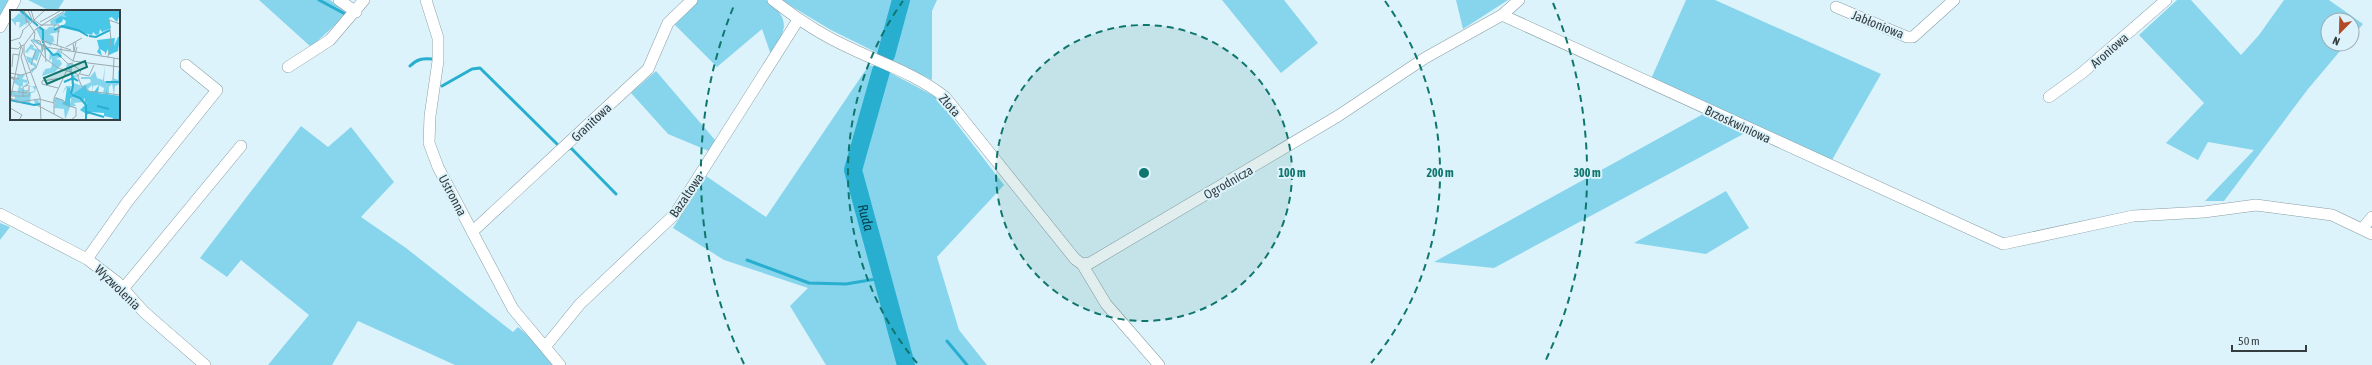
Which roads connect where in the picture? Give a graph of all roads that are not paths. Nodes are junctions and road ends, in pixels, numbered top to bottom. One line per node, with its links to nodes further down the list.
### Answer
1 (15, 0): 14 (street)
2 (339, 0): 11 (street)
3 (364, 0): 11 (street)
4 (426, 0): 22 (street, Ustronna)
5 (692, 0): 22 (street, Granitowa)
6 (773, 0): 13 (street, Złota)
7 (1519, 0): 12 (street, Ogrodnicza)
8 (1954, 0): 10 (street, Jabłoniowa)
9 (2166, 0): 17 (street, Aroniowa)
10 (1836, 7)
11 (356, 12): 16 (street)
12 (1502, 14): 21 (street, Brzoskwiniowa); 24 (street, Ogrodnicza)
13 (798, 20): 24 (street, Złota); 26 (street, Bazaltowa)
14 (0, 27)
15 (186, 65): 23 (street)
16 (288, 68)
17 (2049, 97)
18 (241, 146): 25 (street)
19 (0, 214): 23 (street, Wyzwolenia)
20 (2372, 217): 21 (street)
21 (2367, 231)
22 (472, 232): 26 (street, Ustronna)
23 (87, 259): 25 (street, Wyzwolenia)
24 (1082, 264): 29 (street)
25 (123, 289): 27 (street, Wyzwolenia)
26 (545, 347): 28 (street, Ustronna)
27 (204, 365)
28 (560, 365)
29 (1159, 365)

